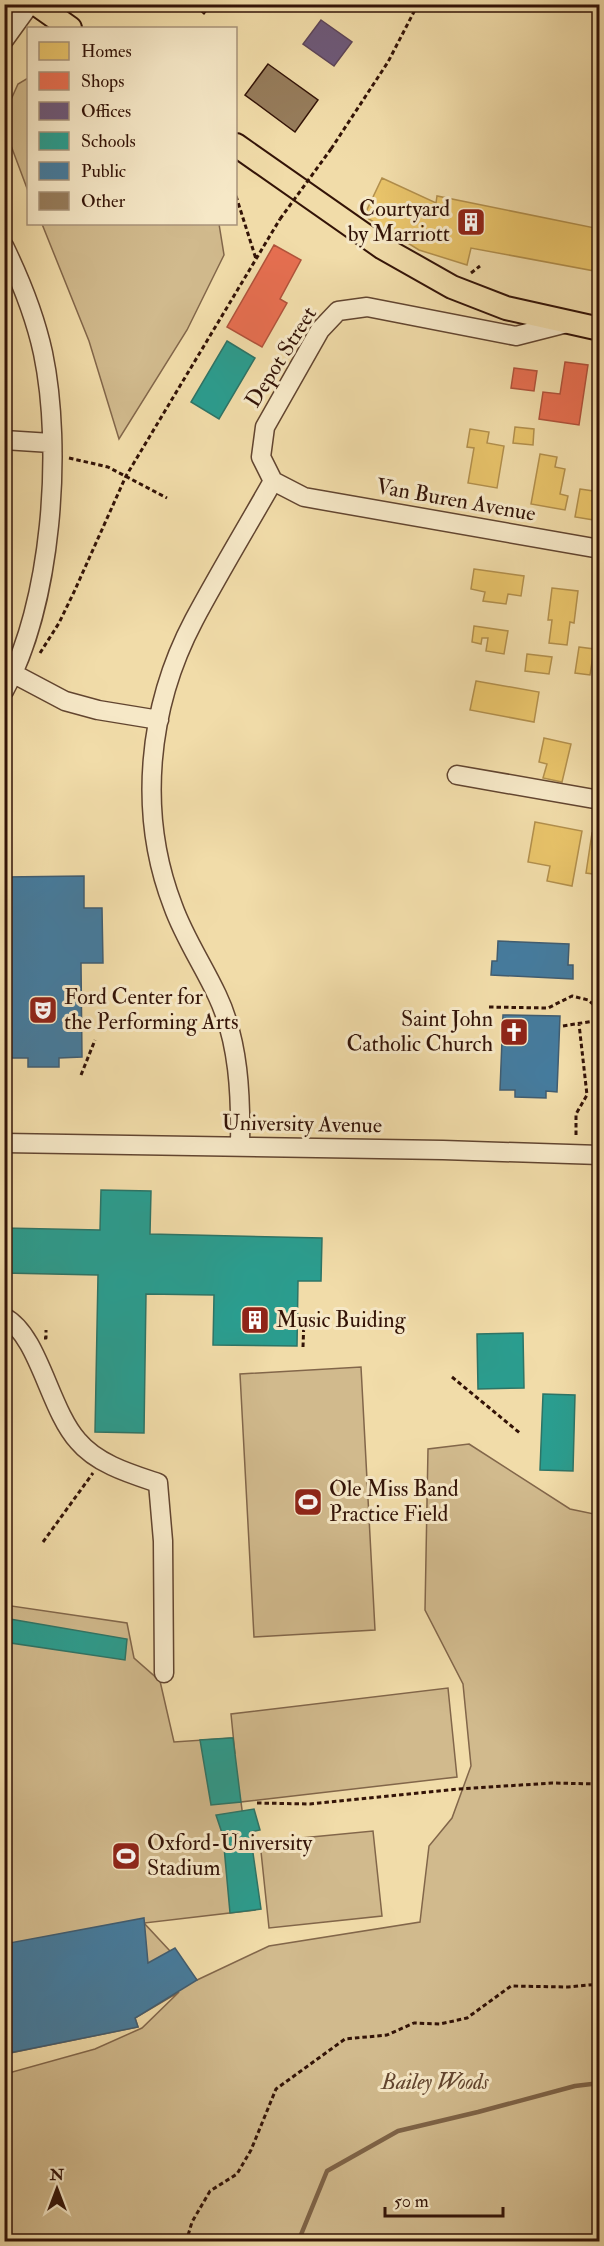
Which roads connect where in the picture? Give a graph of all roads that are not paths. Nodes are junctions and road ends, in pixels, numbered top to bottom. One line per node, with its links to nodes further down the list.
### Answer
1 (30, 4): 4 (street)
2 (36, 4): 3 (main road)
3 (69, 27)
4 (4, 40)
5 (237, 146): 7 (main road)
6 (4, 246): 10 (street)
7 (567, 323): 8 (main road); 11 (street, Depot Street)
8 (600, 329)
9 (4, 440): 10 (street)
10 (56, 450): 13 (street)
11 (273, 482): 12 (street, Van Buren Avenue); 15 (street)
12 (600, 549)
13 (14, 674): 14 (street); 15 (street)
14 (4, 691)
15 (159, 720): 19 (street)
16 (457, 776): 17 (street)
17 (600, 801)
18 (4, 1143): 19 (street, University Avenue)
19 (240, 1146): 20 (street, University Avenue)
20 (600, 1155)
21 (4, 1317): 22 (street)
22 (164, 1673)

